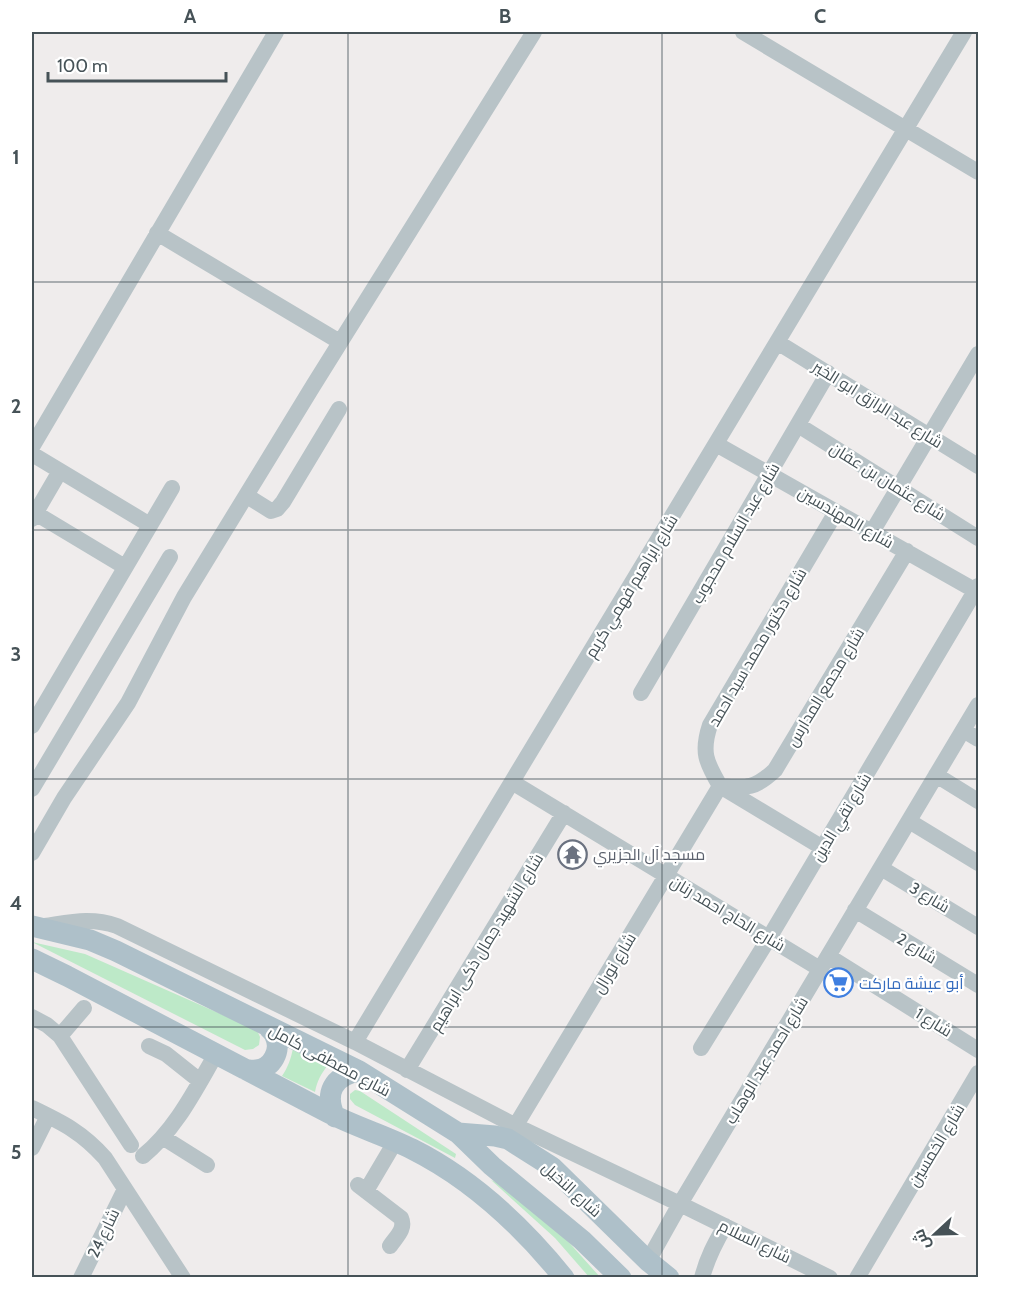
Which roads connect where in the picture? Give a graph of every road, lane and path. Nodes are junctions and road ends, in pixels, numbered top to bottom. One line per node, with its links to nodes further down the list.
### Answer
1 (276, 32): 7 (street)
2 (534, 32): 8 (street)
3 (743, 32): 5 (street)
4 (964, 32): 5 (street, شارع ابراهيم فهمي كريم)
5 (905, 130): 6 (street); 9 (street, شارع ابراهيم فهمي كريم)
6 (978, 172)
7 (157, 233): 8 (street); 16 (street)
8 (340, 342): 23 (street)
9 (777, 342): 11 (street, شارع عبد الرازق ابو الخير); 15 (street, شارع ابراهيم فهمي كريم)
10 (978, 354): 14 (street)
11 (828, 373): 13 (street, شارع عبد السلام محجوب); 14 (street, شارع عبد الرازق ابو الخير)
12 (339, 409): 23 (street)
13 (798, 424): 20 (street, شارع عبد السلام محجوب); 22 (street, شارع عثمان بن عفان)
14 (930, 436): 18 (street, شارع عبد الرازق ابو الخير); 22 (street)
15 (716, 444): 20 (street, شارع المهندسين); 40 (street, شارع ابراهيم فهمي كريم)
16 (32, 447)
17 (32, 454): 19 (street)
18 (978, 466)
19 (60, 471): 25 (street); 26 (street)
20 (770, 474): 24 (street, شارع المهندسين); 33 (street, شارع عبد السلام محجوب)
21 (172, 488): 26 (street)
22 (898, 488): 27 (street); 28 (street, شارع عثمان بن عفان)
23 (247, 496): 46 (street)
24 (836, 512): 27 (street, شارع المهندسين); 41 (street, شارع دكتور محمد سيد احمد)
25 (33, 516): 31 (street)
26 (150, 525): 31 (street)
27 (872, 532): 29 (street, شارع المهندسين)
28 (978, 538)
29 (907, 551): 32 (street, شارع المهندسين); 41 (street, شارع مجمع المدارس)
30 (170, 557): 39 (street)
31 (125, 567): 35 (street)
32 (977, 588): 45 (street, شارع تقي الدين)
33 (641, 693)
34 (978, 705): 36 (street, شارع احمد عبد الوهاب)
35 (32, 726)
36 (963, 730): 37 (street); 38 (street, شارع احمد عبد الوهاب)
37 (978, 739)
38 (936, 776): 42 (street); 44 (street, شارع احمد عبد الوهاب)
39 (34, 779)
40 (512, 782): 43 (street, شارع الحاج احمد رنان); 61 (street, شارع ابراهيم فهمي كريم)
41 (720, 786): 45 (street); 49 (street, شارع نورال)
42 (978, 801)
43 (564, 813): 49 (street, شارع الحاج احمد رنان); 67 (street, شارع الشهيد جمال ذكى ابراهيم)
44 (909, 821): 47 (street); 48 (street, شارع احمد عبد الوهاب)
45 (823, 848): 53 (street, شارع تقي الدين)
46 (32, 853)
47 (978, 863)
48 (881, 868): 50 (street, شارع احمد عبد الوهاب); 52 (street, شارع 3)
49 (666, 875): 53 (street, شارع الحاج احمد رنان); 74 (street, شارع نورال)
50 (855, 910): 55 (street, شارع احمد عبد الوهاب); 56 (street, شارع 2)
51 (35, 926): 59 (main road, شارع مصطفى كامل); 61 (street, شارع السلام)
52 (978, 927)
53 (769, 938): 55 (street, شارع الحاج احمد رنان); 63 (street, شارع تقي الدين)
54 (32, 959): 65 (main road)
55 (824, 962): 64 (street, شارع 1); 81 (street, شارع احمد عبد الوهاب)
56 (978, 985)
57 (84, 1008): 60 (street)
58 (32, 1017): 60 (street)
59 (269, 1028): 66 (main road); 68 (main road, شارع مصطفى كامل)
60 (60, 1036): 76 (street)
61 (355, 1042): 67 (street, شارع السلام)
62 (149, 1046): 70 (street)
63 (701, 1048)
64 (978, 1050)
65 (216, 1054): 66 (main road); 70 (street)
66 (245, 1069): 73 (main road)
67 (407, 1070): 74 (street, شارع السلام)
68 (359, 1071): 73 (main road); 75 (main road, شارع مصطفى كامل)
69 (978, 1073): 92 (street, شارع الخمسين)
70 (201, 1080): 76 (street)
71 (32, 1108): 72 (street)
72 (48, 1116): 78 (street); 80 (street)
73 (335, 1117): 77 (main road)
74 (512, 1132): 75 (main road, شارع النخيل); 81 (street, شارع السلام); 84 (main road, شارع النخيل)
75 (458, 1133): 88 (main road, شارع مصطفى كامل)
76 (164, 1138): 79 (street)
77 (395, 1142): 83 (street); 87 (main road)
78 (32, 1148)
79 (207, 1166)
80 (125, 1189): 85 (street); 86 (street, شارع 24)
81 (680, 1204): 82 (street, شارع السلام); 84 (street, شارع احمد عبد الوهاب)
82 (726, 1226): 90 (street); 91 (street, شارع السلام)
83 (390, 1246)
84 (648, 1261): 89 (main road, شارع النخيل)
85 (179, 1275)
86 (81, 1278)
87 (564, 1278)
88 (621, 1278)
89 (669, 1278)
90 (702, 1278)
91 (830, 1278)
92 (857, 1278)

